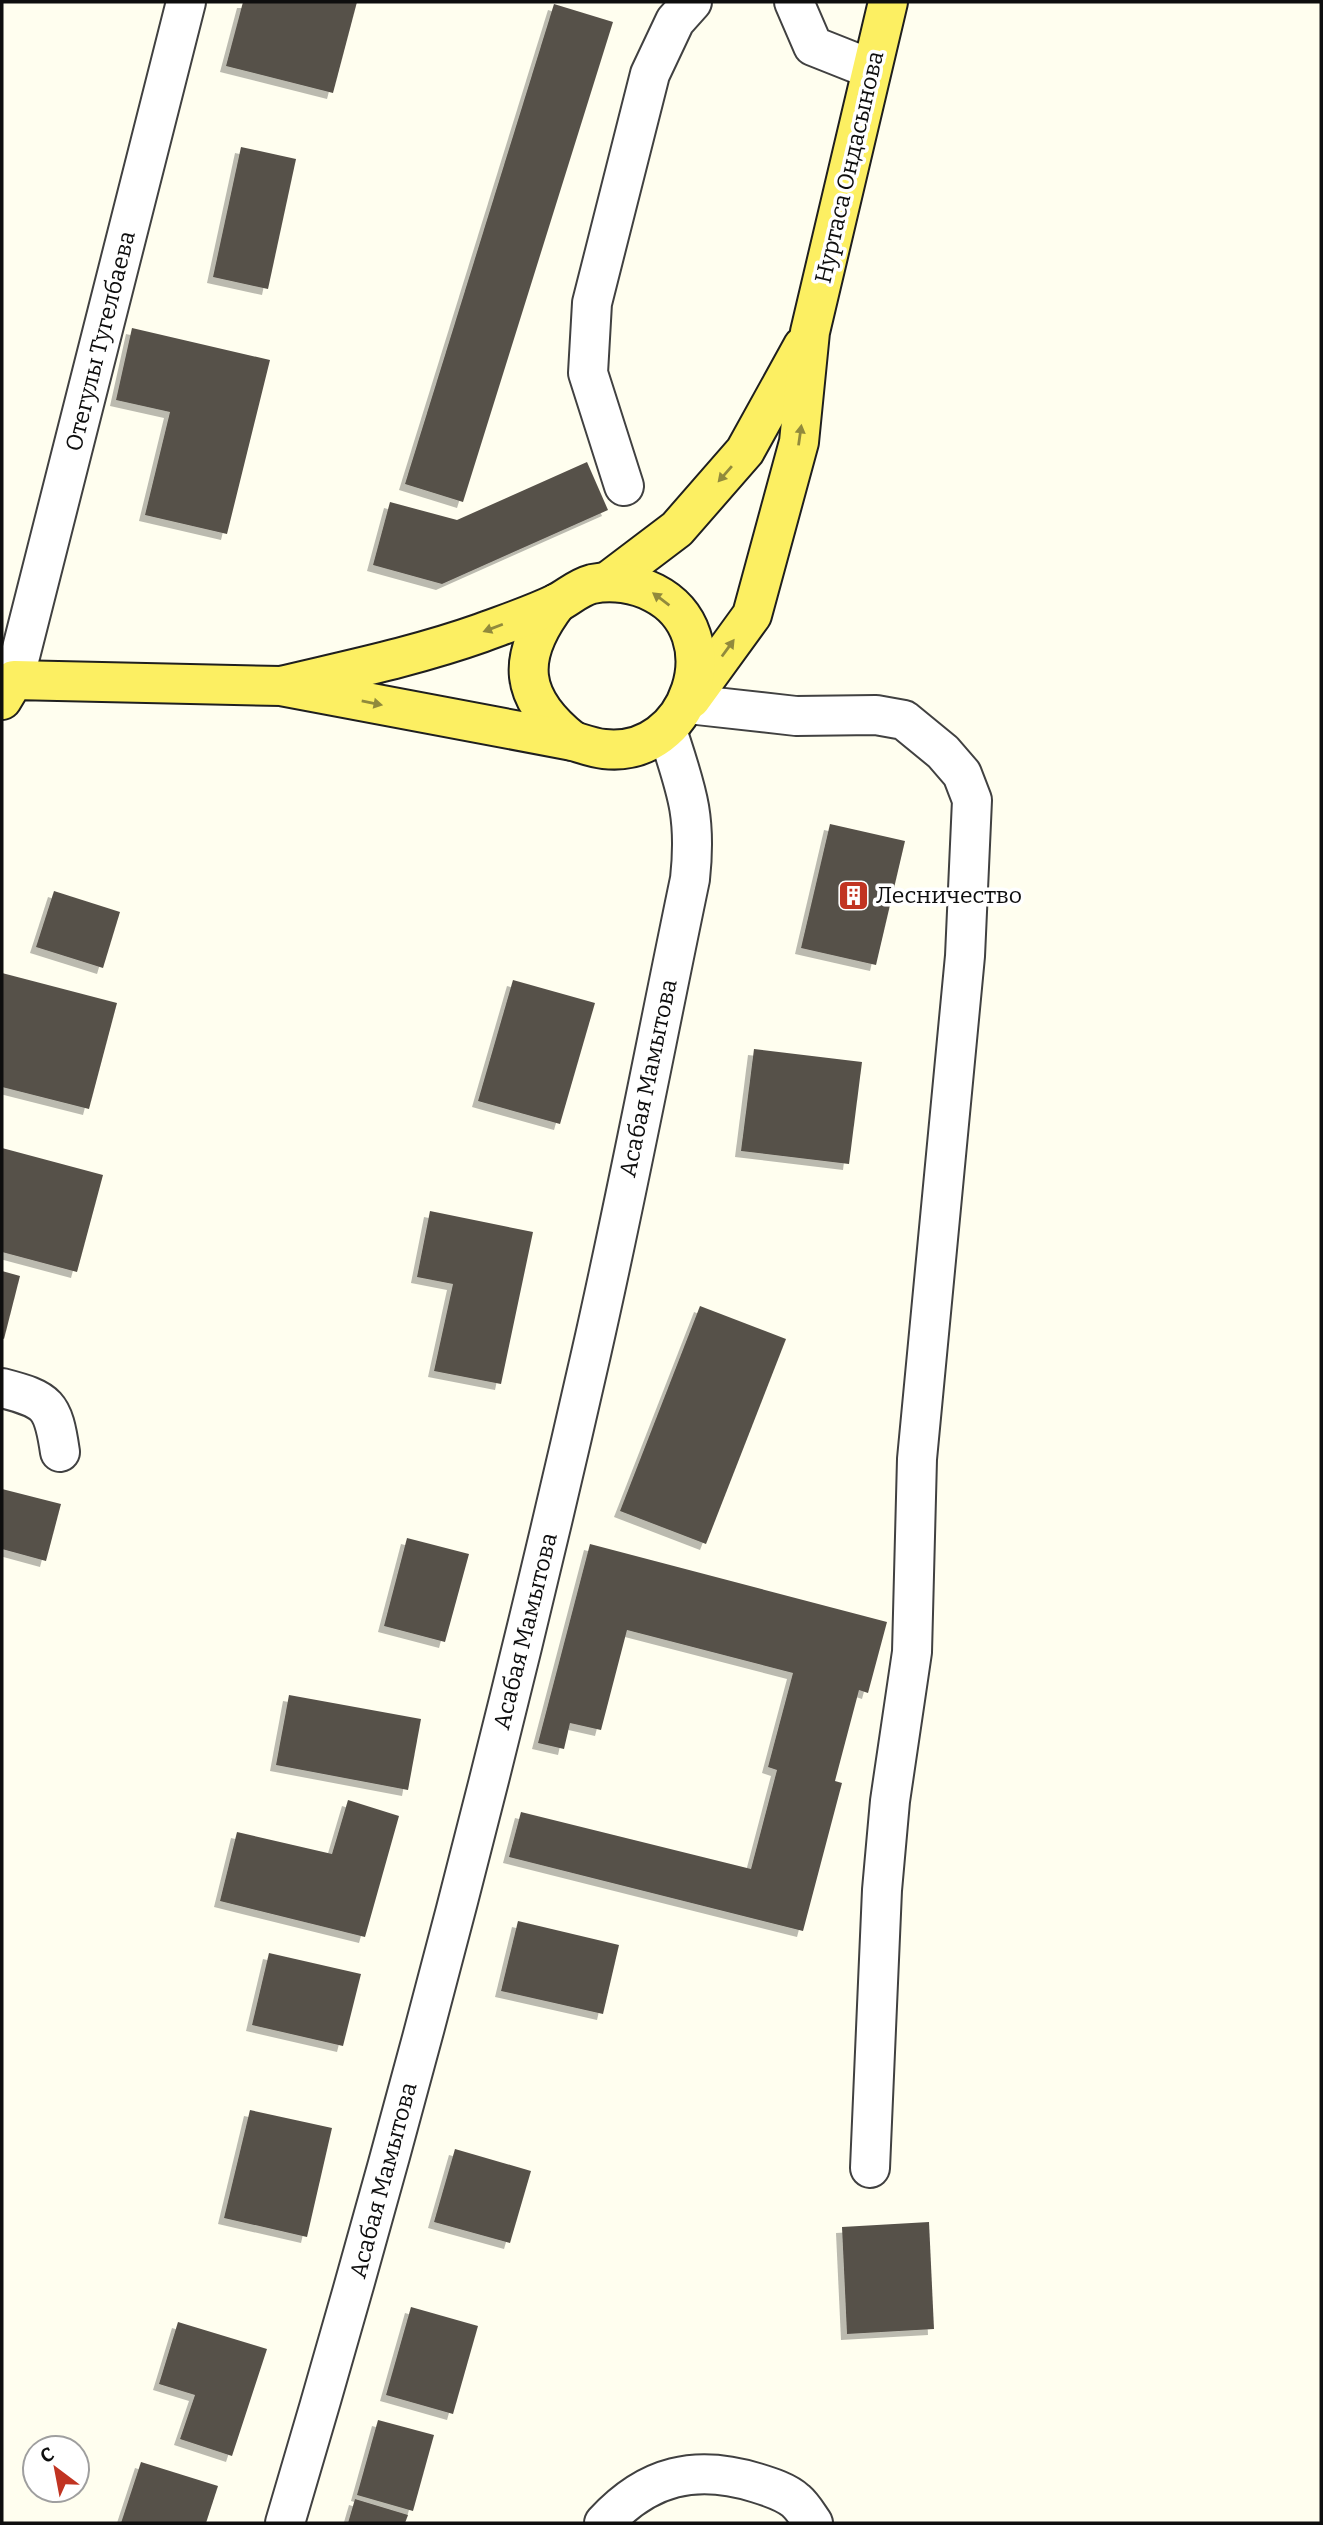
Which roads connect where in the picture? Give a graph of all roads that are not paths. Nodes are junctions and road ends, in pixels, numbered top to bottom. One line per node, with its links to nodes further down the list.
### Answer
1 (186, 2): 12 (street, Отегулы Тугелбаева)
2 (692, 2): 9 (street)
3 (772, 2): 6 (street)
4 (794, 2): 6 (street)
5 (888, 2): 7 (main road, Нуртаса Ондасынова)
6 (813, 46): 7 (street)
7 (871, 69): 8 (main road, Нуртаса Ондасынова)
8 (810, 332): 10 (main road, Нуртаса Ондасынова, one-way to 10); 14 (main road, Нуртаса Ондасынова, one-way to 8)
9 (624, 486)
10 (607, 582): 11 (main road); 14 (main road, one-way to 10)
11 (557, 603): 13 (main road, one-way to 13); 15 (main road)
12 (6, 686): 13 (main road)
13 (281, 686): 15 (main road, one-way to 15)
14 (677, 717): 15 (main road); 18 (street); 19 (street, Асабая Мамытова)
15 (573, 741)
16 (2, 1388): 17 (street)
17 (60, 1452)
18 (870, 2168)
19 (285, 2523)
20 (604, 2523): 21 (street)
21 (813, 2523)

